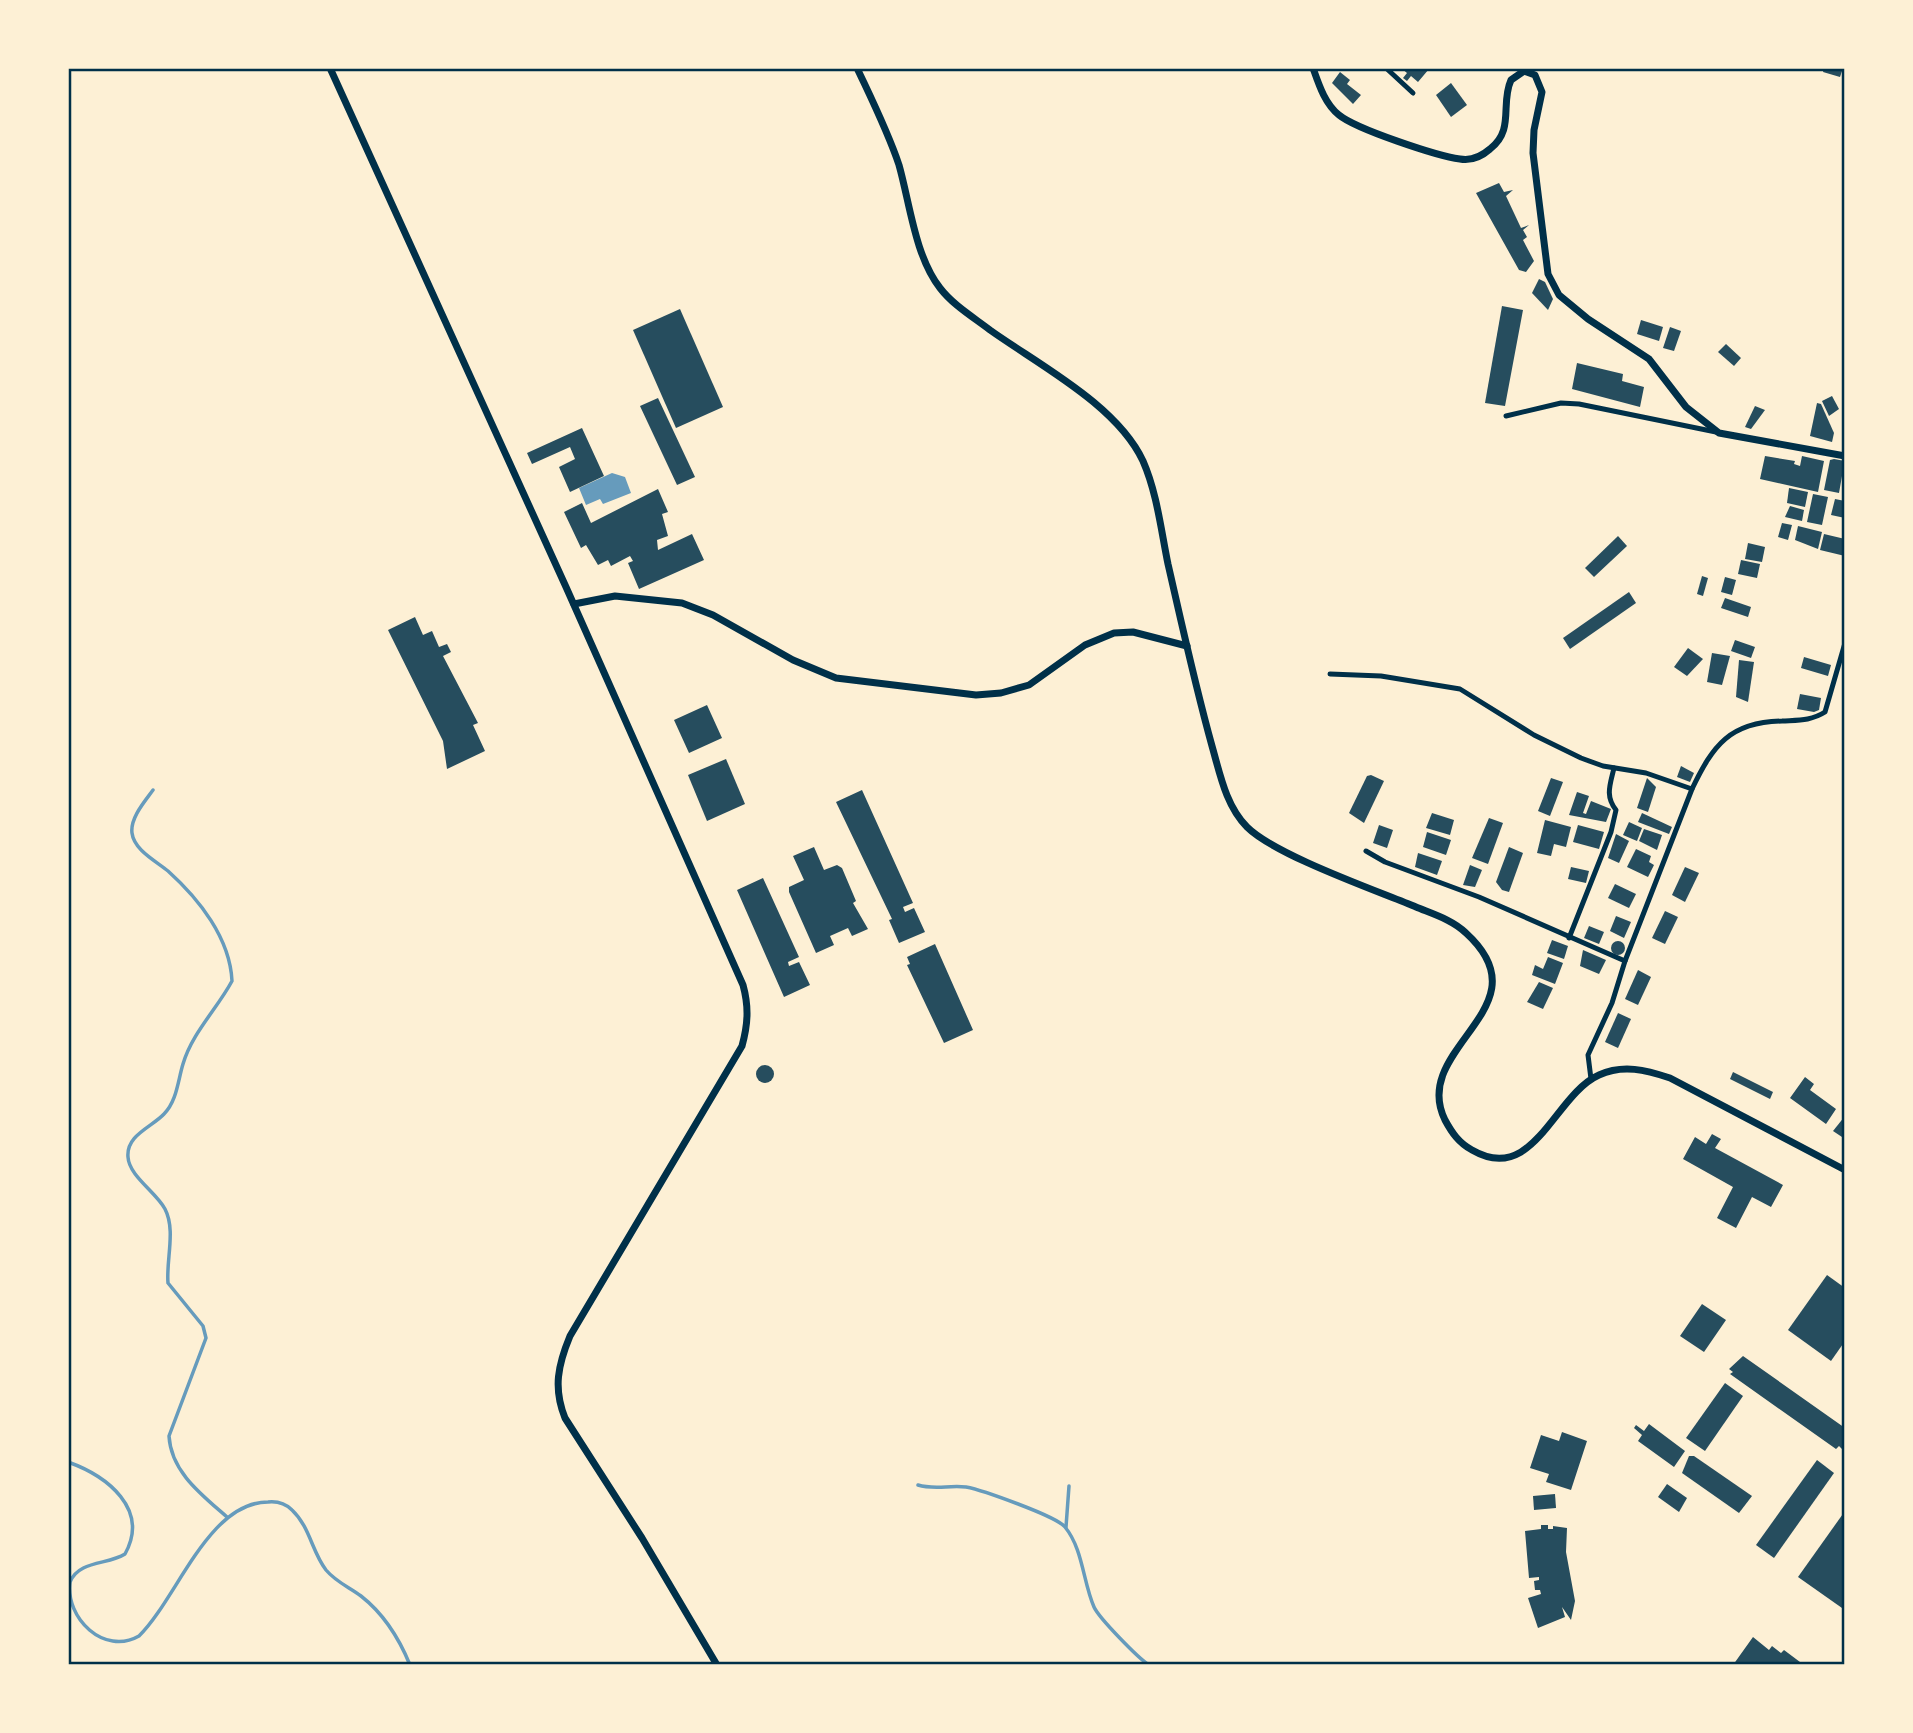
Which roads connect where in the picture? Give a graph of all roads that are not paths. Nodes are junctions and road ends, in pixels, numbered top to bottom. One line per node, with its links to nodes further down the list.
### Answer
1 (330, 68): 9 (street)
2 (857, 68): 11 (street)
3 (1313, 68): 7 (street)
4 (1386, 68): 5 (street)
5 (1413, 93)
6 (1506, 416): 7 (street)
7 (1719, 433): 8 (street)
8 (1845, 456)
9 (574, 604): 11 (street); 20 (street)
10 (1845, 643): 14 (street)
11 (1187, 646): 18 (street)
12 (1330, 674): 13 (street)
13 (1614, 768): 14 (street); 16 (street)
14 (1692, 789): 17 (street)
15 (1366, 851): 16 (street)
16 (1569, 938): 17 (street)
17 (1625, 961): 18 (street)
18 (1591, 1079): 19 (street)
19 (1845, 1170)
20 (716, 1665)

